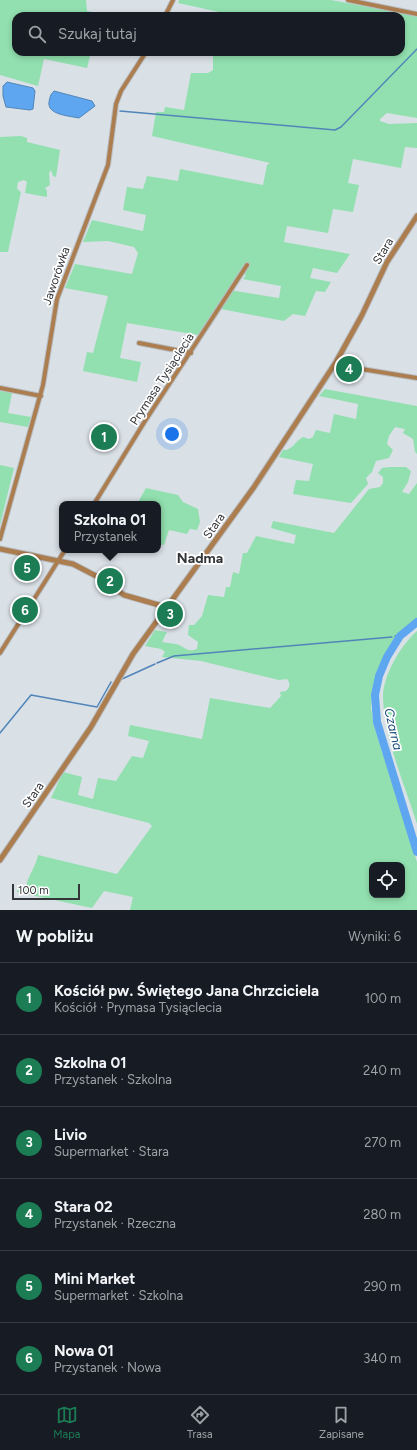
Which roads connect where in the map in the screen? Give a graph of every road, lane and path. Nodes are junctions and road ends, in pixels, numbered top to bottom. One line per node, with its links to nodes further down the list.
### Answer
1 (173, 0): 3 (street)
2 (348, 0): 4 (street)
3 (168, 12)
4 (417, 14)
5 (143, 56): 13 (street, Jaworówka)
6 (417, 216): 10 (street, Stara)
7 (247, 265): 9 (street, Prymasa Tysiąclecia)
8 (139, 343): 9 (street)
9 (190, 353): 14 (street, Prymasa Tysiąclecia)
10 (336, 362): 11 (street); 19 (street, Stara)
11 (417, 378)
12 (0, 388): 13 (street)
13 (40, 396): 15 (street, Jaworówka)
14 (96, 501)
15 (0, 539)
16 (0, 549): 18 (street)
17 (63, 553): 18 (street)
18 (59, 560): 19 (street); 20 (street)
19 (166, 606): 21 (street, Stara)
20 (0, 653)
21 (0, 860)

